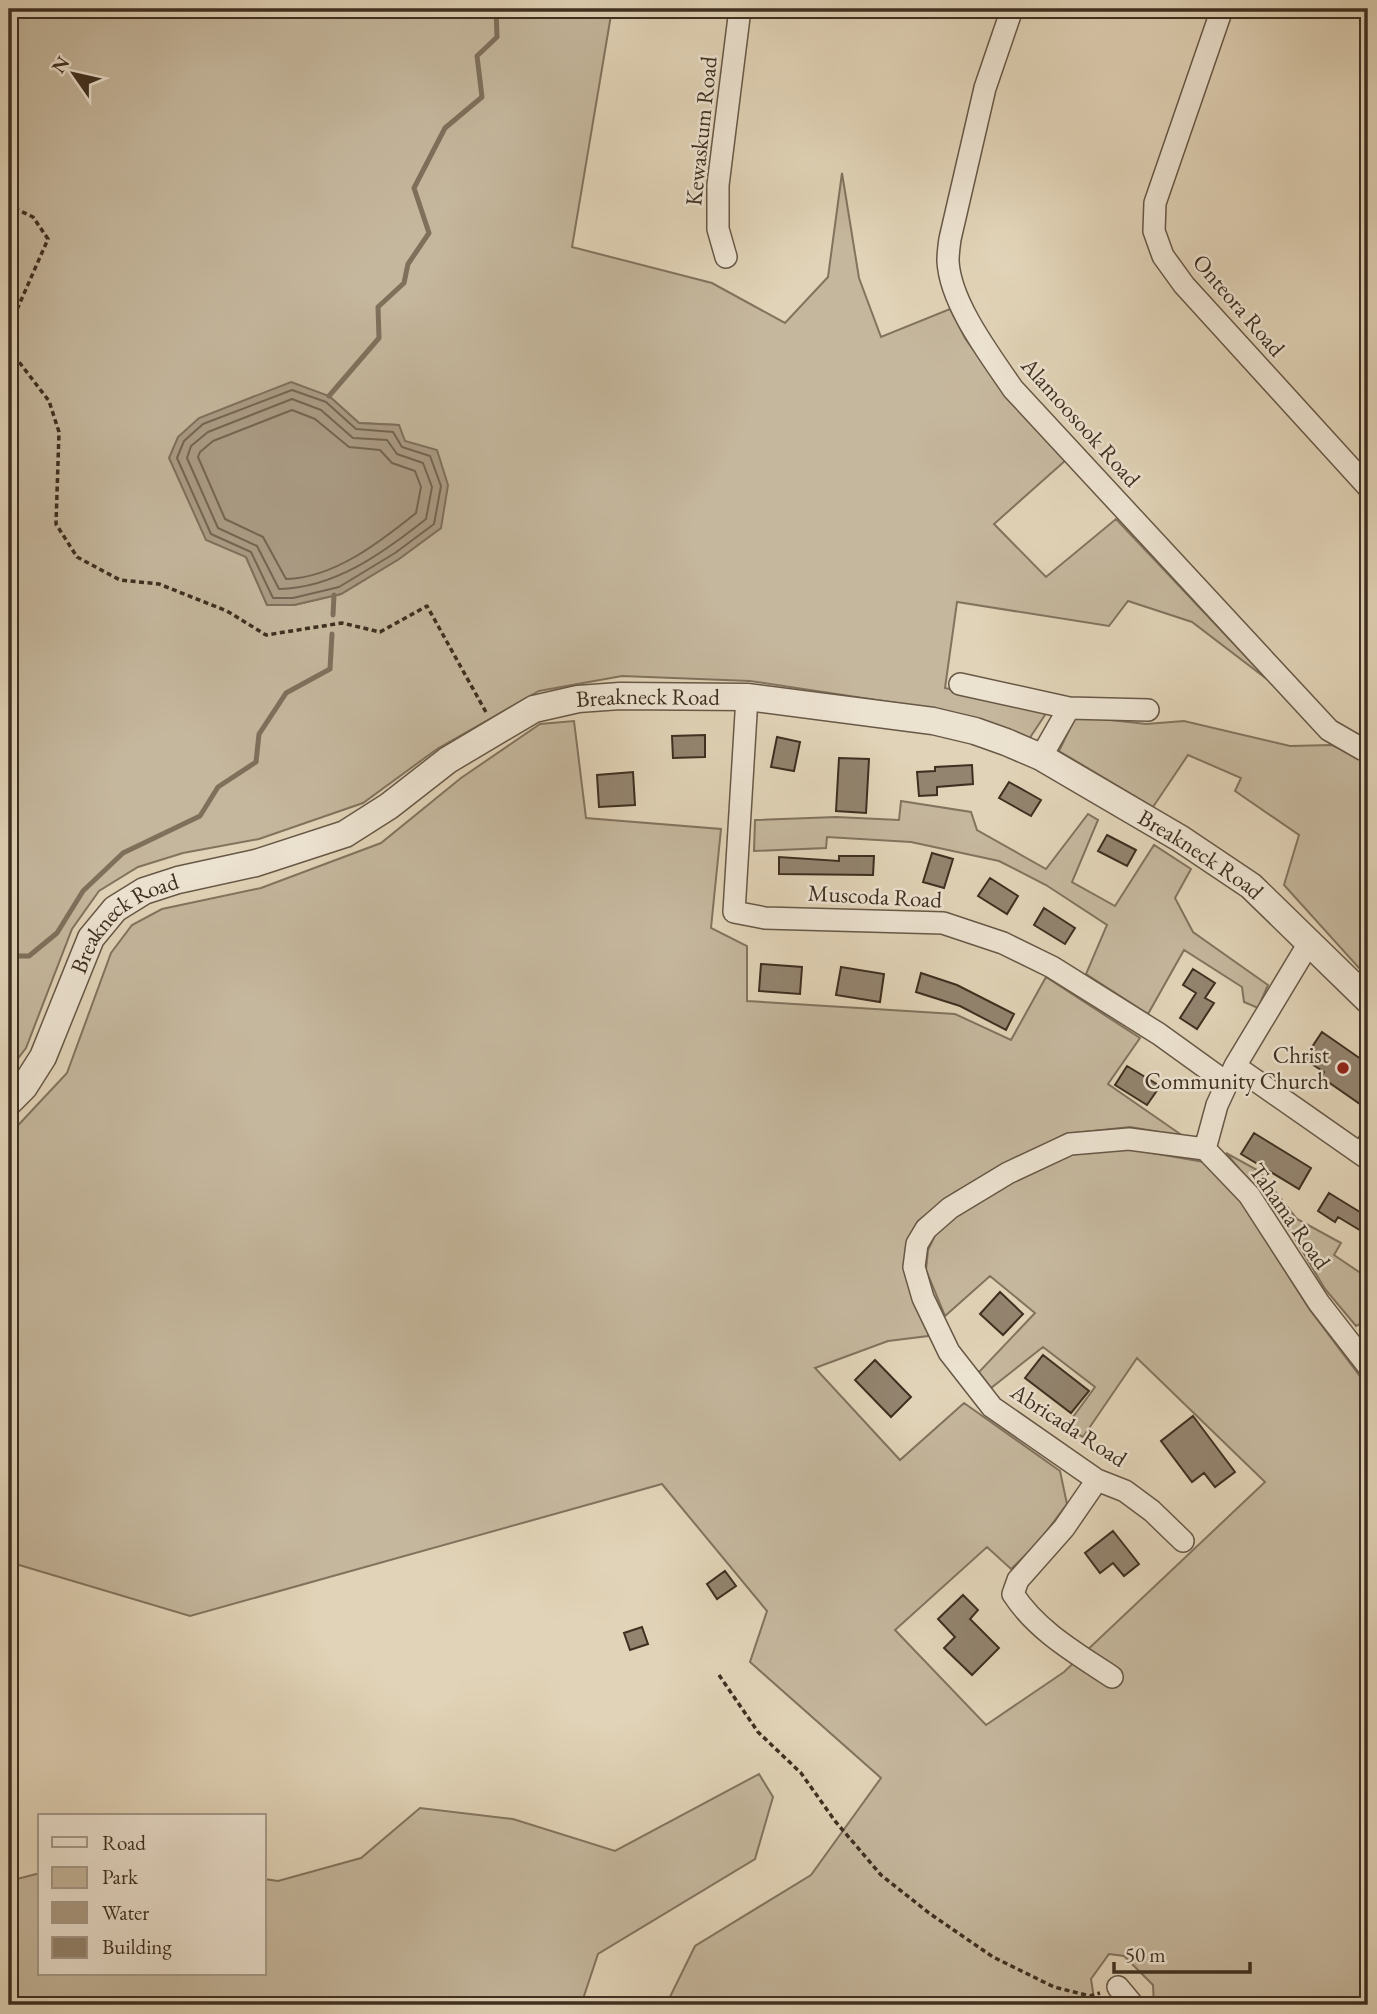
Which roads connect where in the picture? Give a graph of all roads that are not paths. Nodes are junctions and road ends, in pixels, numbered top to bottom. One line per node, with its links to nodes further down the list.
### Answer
1 (740, 9): 4 (street, Kewaskum Road)
2 (1012, 9): 10 (street, Alamoosook Road)
3 (1222, 9): 5 (street, Onteora Road)
4 (726, 257)
5 (1368, 487)
6 (960, 684): 8 (street)
7 (747, 697): 11 (street, Breakneck Road); 14 (street, Muscoda Road); 15 (street, Breakneck Road)
8 (1069, 708): 9 (street); 11 (street)
9 (1148, 710)
10 (1365, 750)
11 (1041, 757): 12 (street, Breakneck Road)
12 (1309, 943): 13 (street, Breakneck Road); 14 (street)
13 (1368, 1000)
14 (1231, 1075): 16 (street, Muscoda Road); 17 (street)
15 (9, 1102)
16 (1365, 1148)
17 (1205, 1149): 18 (street, Tahama Road); 19 (street, Abricada Road)
18 (1368, 1367)
19 (1097, 1480): 20 (street, Abricada Road); 21 (street)
20 (1183, 1541)
21 (1112, 1676)
22 (1118, 1987): 23 (street)
23 (1133, 2005)

